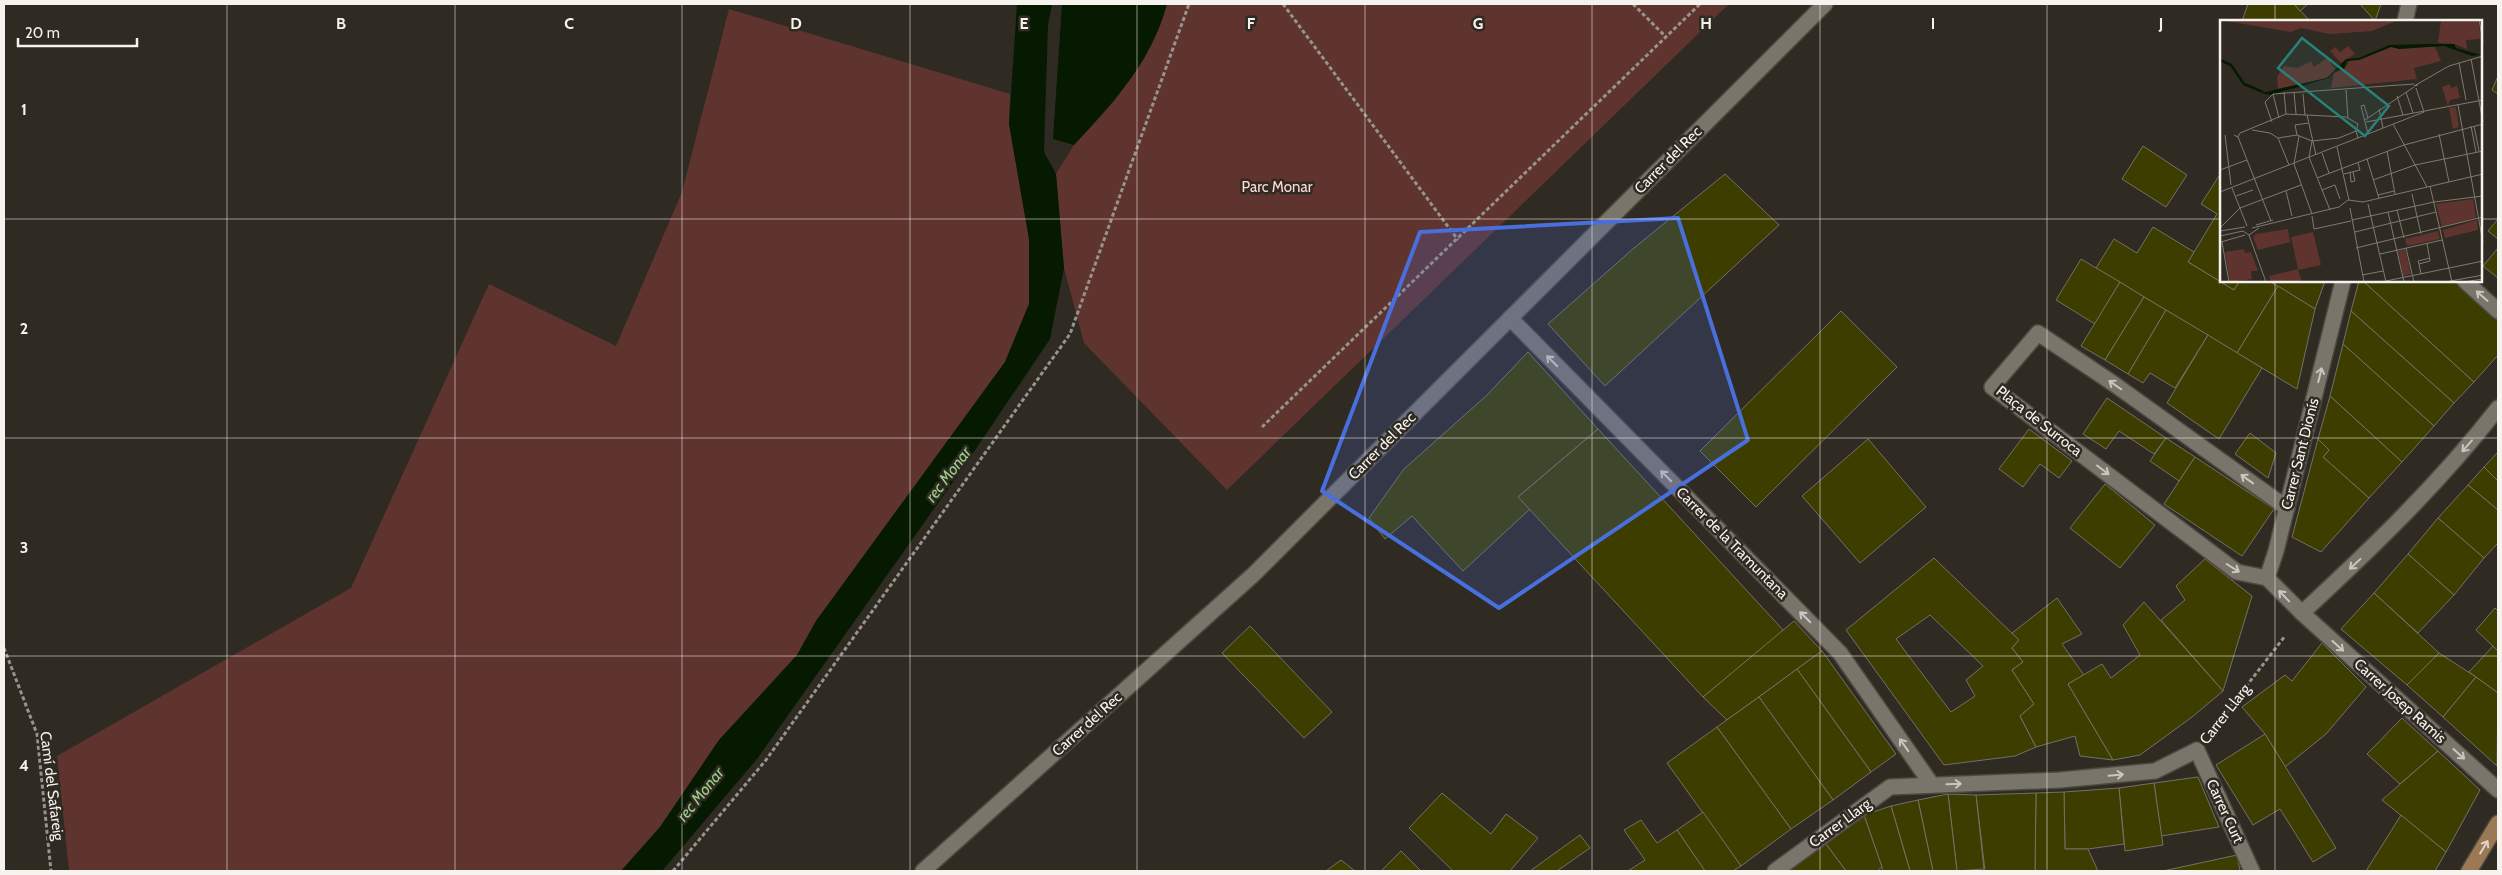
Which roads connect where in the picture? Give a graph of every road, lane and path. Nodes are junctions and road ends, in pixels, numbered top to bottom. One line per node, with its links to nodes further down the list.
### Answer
1 (1189, 4): 25 (path)
2 (1283, 4): 9 (path)
3 (1633, 4): 8 (path)
4 (1700, 4): 8 (path)
5 (1824, 4): 13 (street, Carrer del Rec)
6 (2409, 4): 7 (street)
7 (2405, 20)
8 (1666, 37): 9 (path)
9 (1458, 240): 15 (path)
10 (2343, 282): 16 (street, Carrer Sant Dionís, one-way to 10)
11 (2466, 282): 12 (street, one-way to 11)
12 (2498, 311)
13 (1510, 318): 21 (street, Carrer de la Tramuntana, one-way to 13); 26 (street, Carrer del Rec)
14 (2498, 408): 18 (street, one-way to 18)
15 (1262, 428)
16 (2286, 508): 17 (street, Carrer Sant Dionís); 17 (street, Plaça de Surroca, one-way to 17)
17 (2267, 578): 18 (street, one-way to 17)
18 (2302, 613): 20 (path, Carrer Llarg); 22 (street, Carrer Josep Ramis, one-way to 22)
19 (4, 648): 24 (path, Camí del Safareig)
20 (2197, 750): 21 (street, Carrer Llarg, one-way to 20); 28 (street, Carrer Curt)
21 (1932, 785): 27 (street, Carrer Llarg)
22 (2498, 790)
23 (2498, 822): 29 (street, one-way to 23)
24 (51, 871)
25 (673, 871)
26 (923, 871)
27 (1775, 871)
28 (2252, 871)
29 (2469, 871)

